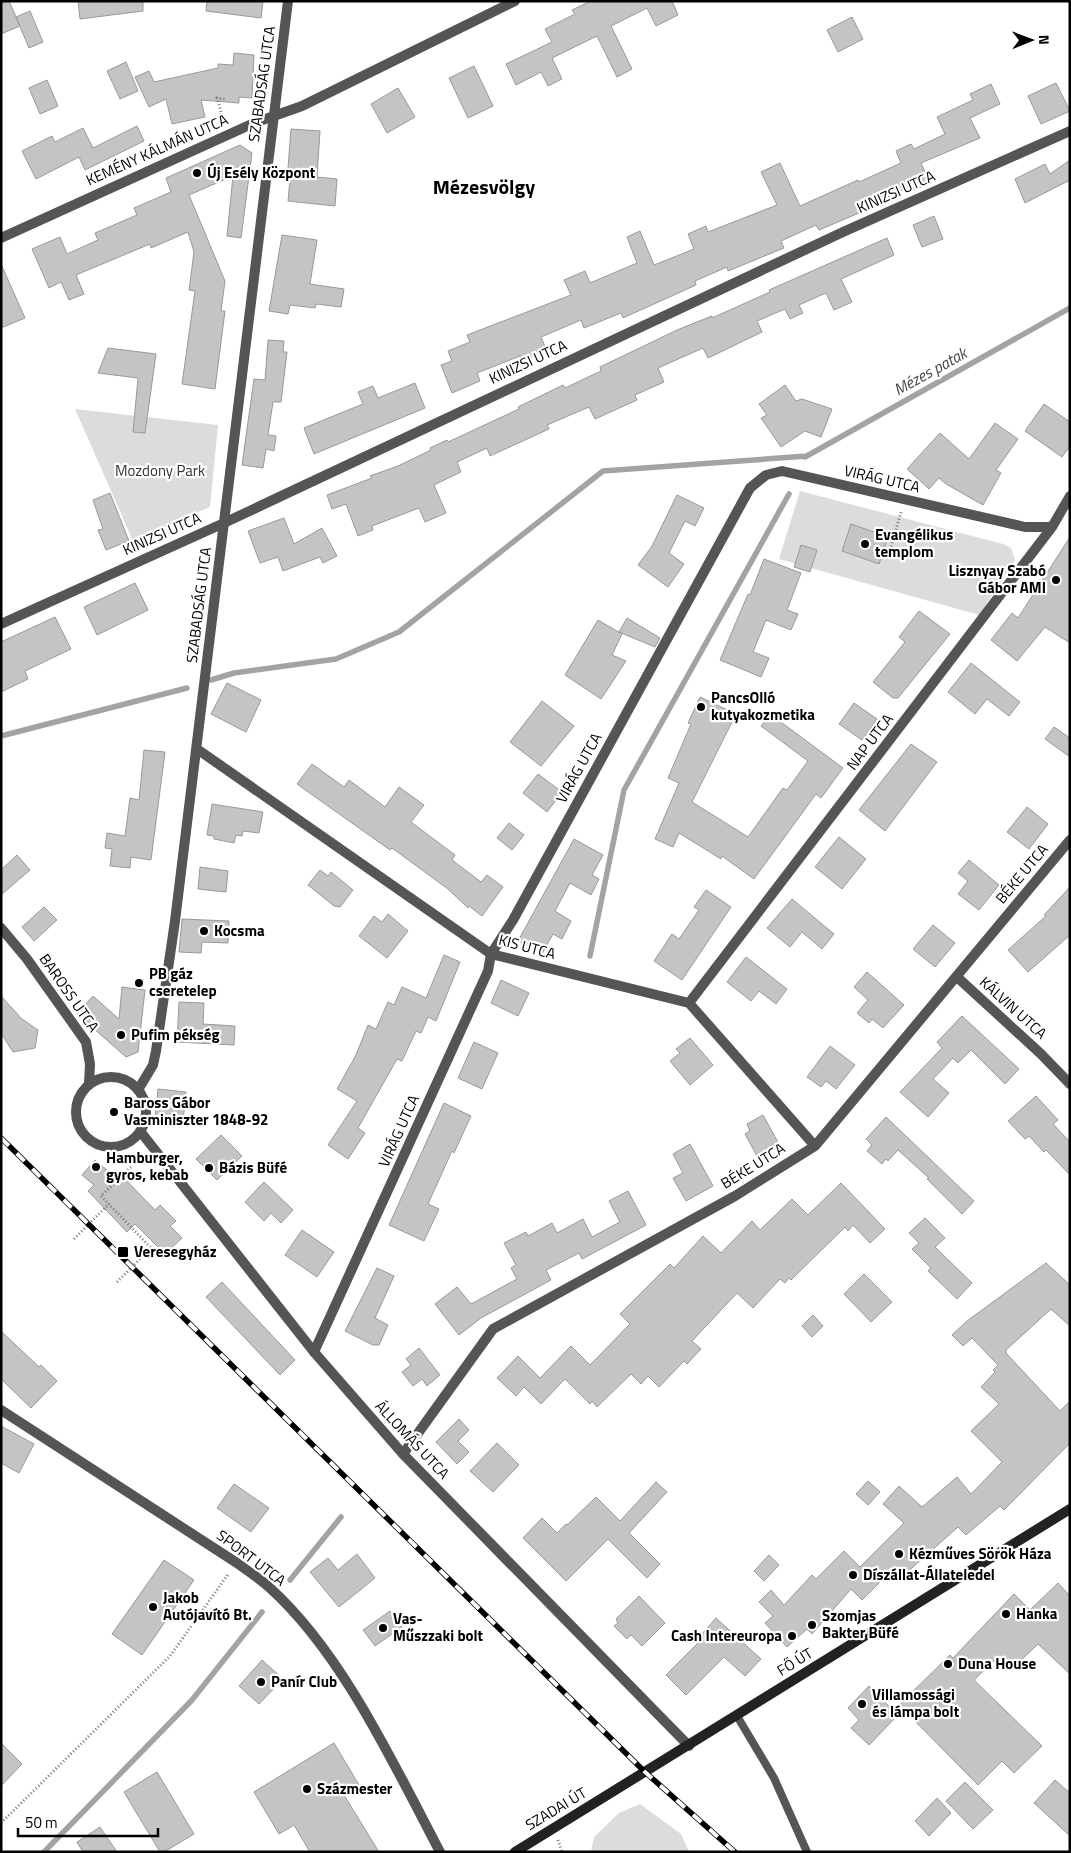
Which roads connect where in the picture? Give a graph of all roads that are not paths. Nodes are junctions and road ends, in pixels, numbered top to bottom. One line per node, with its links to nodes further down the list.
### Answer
1 (288, 1): 3 (street, SZABADSÁG UTCA)
2 (516, 1): 3 (street, KEMÉNY KÁLMÁN UTCA)
3 (273, 116): 5 (street, KEMÉNY KÁLMÁN UTCA); 7 (street, SZABADSÁG UTCA)
4 (1070, 131): 7 (street, KINIZSI UTCA)
5 (1, 238)
6 (1070, 496): 8 (street, NAP UTCA)
7 (224, 523): 9 (street, KINIZSI UTCA); 10 (street, SZABADSÁG UTCA)
8 (1052, 527): 13 (street, VIRÁG UTCA); 15 (street, NAP UTCA)
9 (1, 624)
10 (197, 749): 13 (street, KIS UTCA); 18 (street, SZABADSÁG UTCA)
11 (1070, 840): 14 (street, BÉKE UTCA)
12 (1, 928): 16 (street, BAROSS UTCA)
13 (491, 954): 15 (street, KIS UTCA); 21 (street, VIRÁG UTCA)
14 (957, 977): 17 (street, KÁLVIN UTCA); 20 (street, BÉKE UTCA)
15 (689, 1003): 20 (street)
16 (89, 1084): 18 (street); 19 (street, BAROSS UTCA)
17 (1070, 1084)
18 (138, 1090): 19 (street)
19 (140, 1131): 21 (street, ÁLLOMÁS UTCA)
20 (815, 1146): 23 (street, BÉKE UTCA)
21 (314, 1352): 23 (street, ÁLLOMÁS UTCA)
22 (1, 1410): 28 (street, SPORT UTCA)
23 (403, 1454): 26 (street, ÁLLOMÁS UTCA)
24 (1070, 1509): 25 (main road, FŐ ÚT)
25 (737, 1716): 26 (main road, FŐ ÚT); 30 (lane)
26 (689, 1746): 27 (main road, FŐ ÚT)
27 (612, 1793): 29 (main road, SZADAI ÚT)
28 (440, 1852)
29 (515, 1852)
30 (807, 1852)

